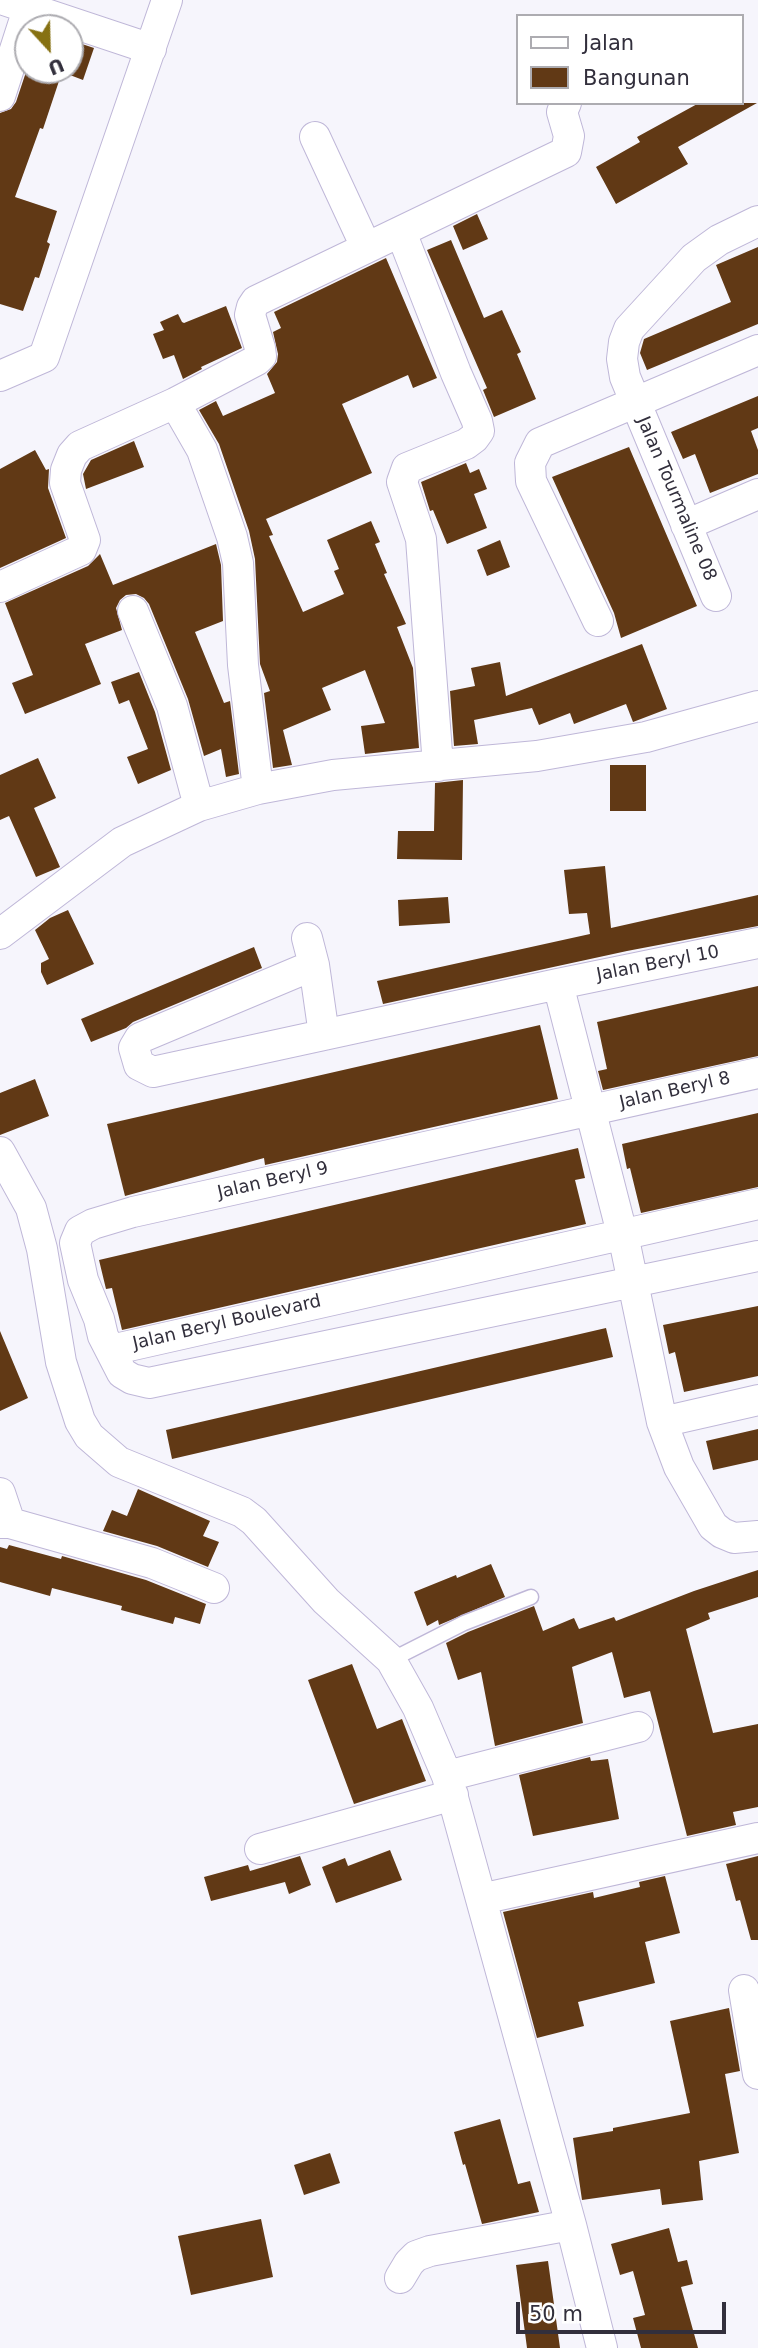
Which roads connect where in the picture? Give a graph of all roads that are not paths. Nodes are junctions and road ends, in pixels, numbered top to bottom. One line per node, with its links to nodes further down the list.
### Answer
1 (167, 0): 3 (street)
2 (21, 3): 3 (street); 4 (street)
3 (151, 49): 11 (street)
4 (0, 96)
5 (564, 105): 8 (street)
6 (315, 137): 9 (street)
7 (758, 221): 12 (street, Jalan Tourmaline 08)
8 (401, 232): 9 (street); 21 (street)
9 (366, 247): 13 (street)
10 (758, 350): 12 (street)
11 (0, 376)
12 (635, 402): 15 (street, Jalan Tourmaline 08); 19 (street)
13 (175, 403): 16 (street); 22 (street)
14 (758, 494): 15 (street)
15 (686, 525): 17 (street, Jalan Tourmaline 08)
16 (0, 587)
17 (716, 596)
18 (133, 611): 23 (street)
19 (598, 621)
20 (758, 706): 21 (street)
21 (438, 766): 22 (street)
22 (258, 789): 23 (street)
23 (199, 806): 24 (street)
24 (0, 934)
25 (758, 943): 26 (street, Jalan Beryl 10)
26 (558, 984): 27 (street); 29 (street)
27 (324, 1035): 27 (street)
28 (758, 1073): 29 (street, Jalan Beryl 8)
29 (592, 1110): 33 (street); 34 (street, Jalan Beryl 9)
30 (0, 1152): 42 (street)
31 (758, 1204): 33 (street, Jalan Beryl Boulevard)
32 (758, 1256): 33 (street, Jalan Beryl Boulevard)
33 (628, 1259): 34 (street, Jalan Beryl Boulevard); 34 (street, Jalan Beryl Boulevard); 36 (street)
34 (111, 1350)
35 (758, 1400): 36 (street)
36 (662, 1422): 39 (street)
37 (0, 1493): 38 (street)
38 (5, 1523): 40 (street)
39 (758, 1536)
40 (214, 1588)
41 (531, 1597): 42 (lane)
42 (391, 1660): 44 (street)
43 (638, 1727): 44 (street)
44 (450, 1786): 46 (street); 47 (street)
45 (758, 1838): 47 (street)
46 (260, 1849)
47 (481, 1899): 50 (street)
48 (744, 1990): 49 (street)
49 (758, 2074)
50 (571, 2225): 51 (street); 52 (street)
51 (400, 2278)
52 (602, 2348)

